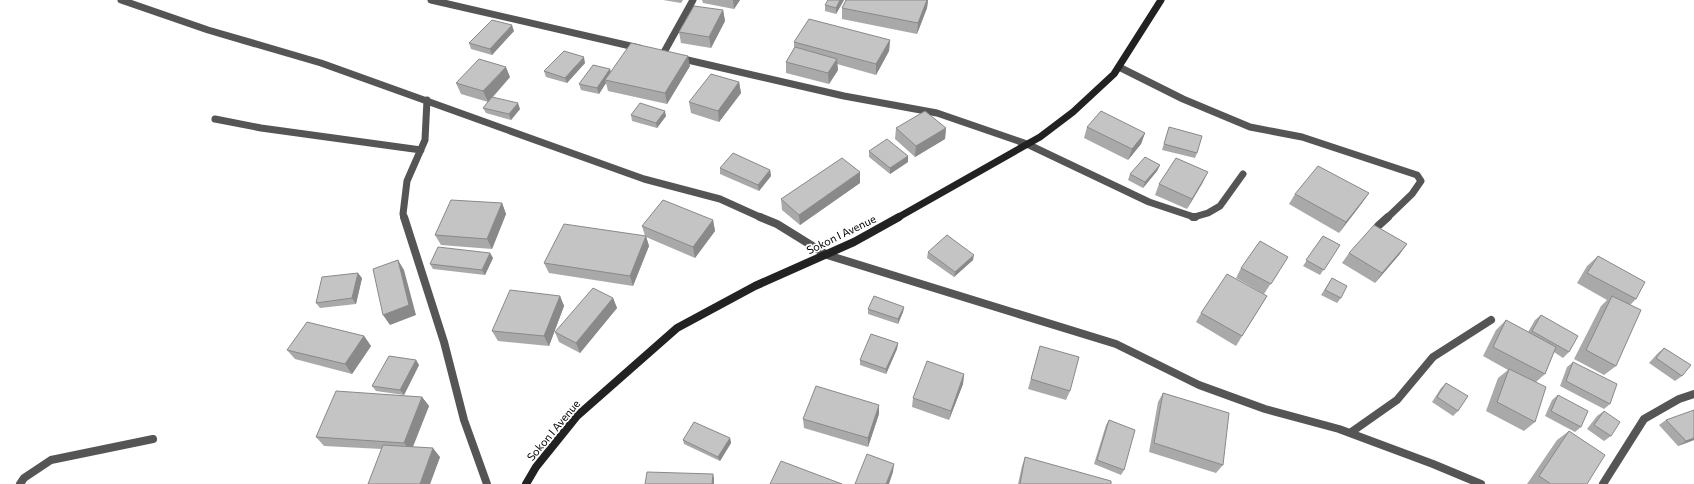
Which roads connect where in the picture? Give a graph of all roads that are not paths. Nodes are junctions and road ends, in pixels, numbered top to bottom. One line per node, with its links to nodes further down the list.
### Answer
1 (121, 0): 7 (street)
2 (431, 0): 5 (street)
3 (693, 0): 5 (street)
4 (1161, 0): 6 (street, Sokon I Avenue)
5 (656, 52): 9 (street)
6 (1119, 67): 9 (street, Sokon I Avenue); 12 (street)
7 (427, 100): 10 (street); 13 (street)
8 (215, 119): 10 (street)
9 (1027, 144): 11 (street); 13 (street, Sokon I Avenue)
10 (421, 150): 19 (street)
11 (1243, 174)
12 (1378, 226)
13 (827, 254): 16 (street); 20 (street, Sokon I Avenue)
14 (1491, 320): 16 (street)
15 (1694, 394): 22 (street)
16 (1350, 433): 21 (street)
17 (153, 439): 18 (street)
18 (20, 484)
19 (487, 484)
20 (526, 484)
21 (1481, 484)
22 (1603, 484)

